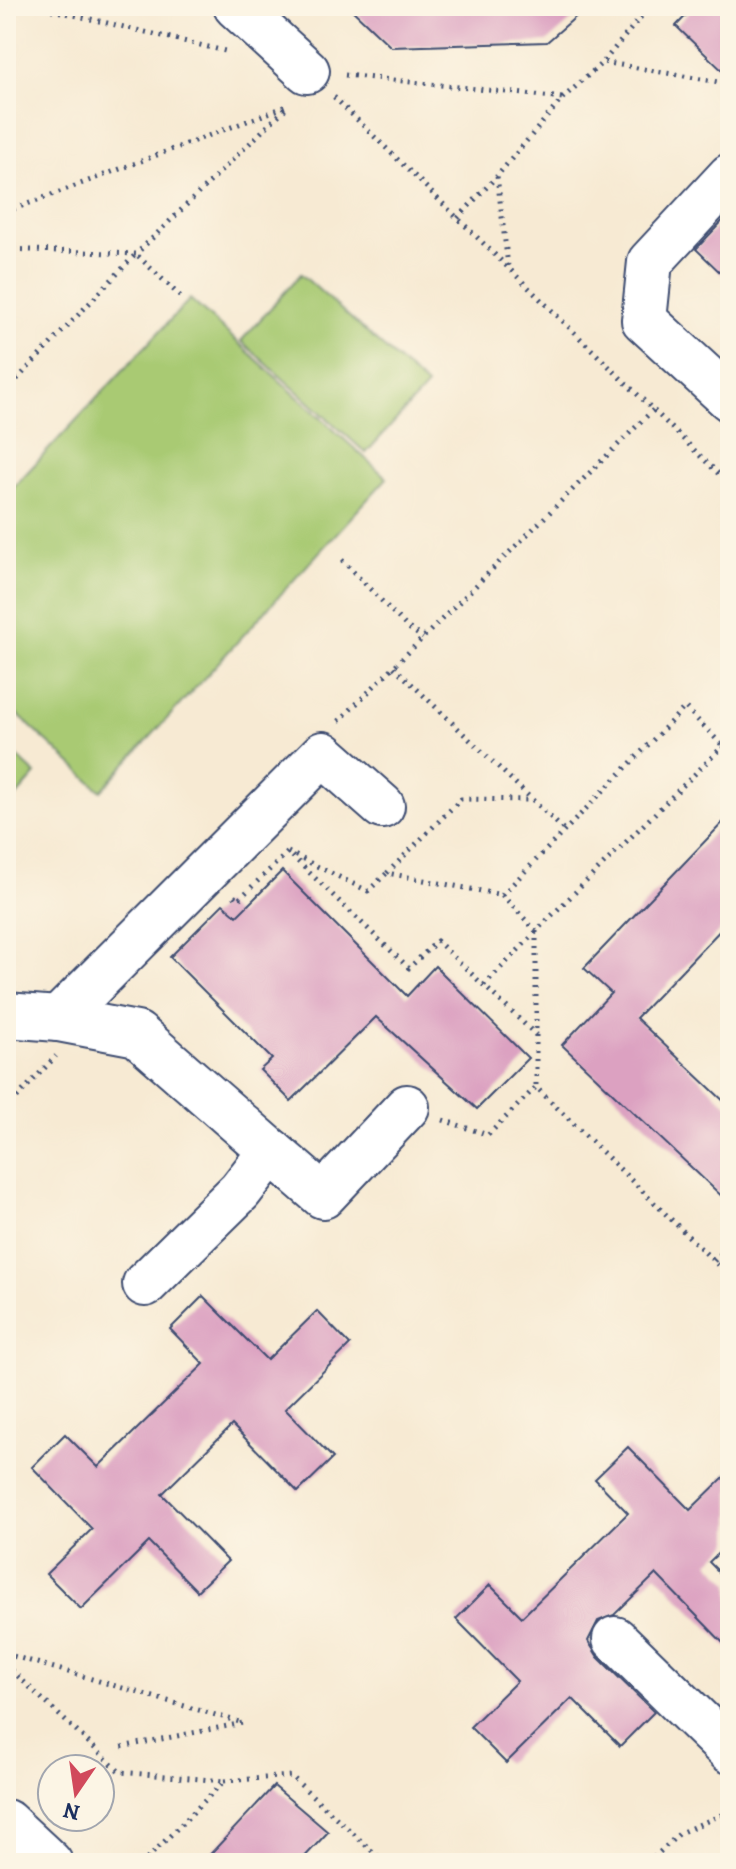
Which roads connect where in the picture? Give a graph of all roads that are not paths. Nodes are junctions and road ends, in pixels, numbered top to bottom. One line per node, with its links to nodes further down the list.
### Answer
1 (236, 6): 2 (lane)
2 (298, 88)
3 (730, 176): 4 (lane)
4 (730, 399)
5 (382, 806): 7 (lane)
6 (6, 1015): 7 (lane)
7 (58, 1019): 9 (lane)
8 (407, 1107): 9 (lane)
9 (271, 1151): 10 (lane)
10 (145, 1284)
11 (615, 1639): 12 (lane)
12 (730, 1751)
13 (6, 1822): 14 (lane)
14 (50, 1863)

